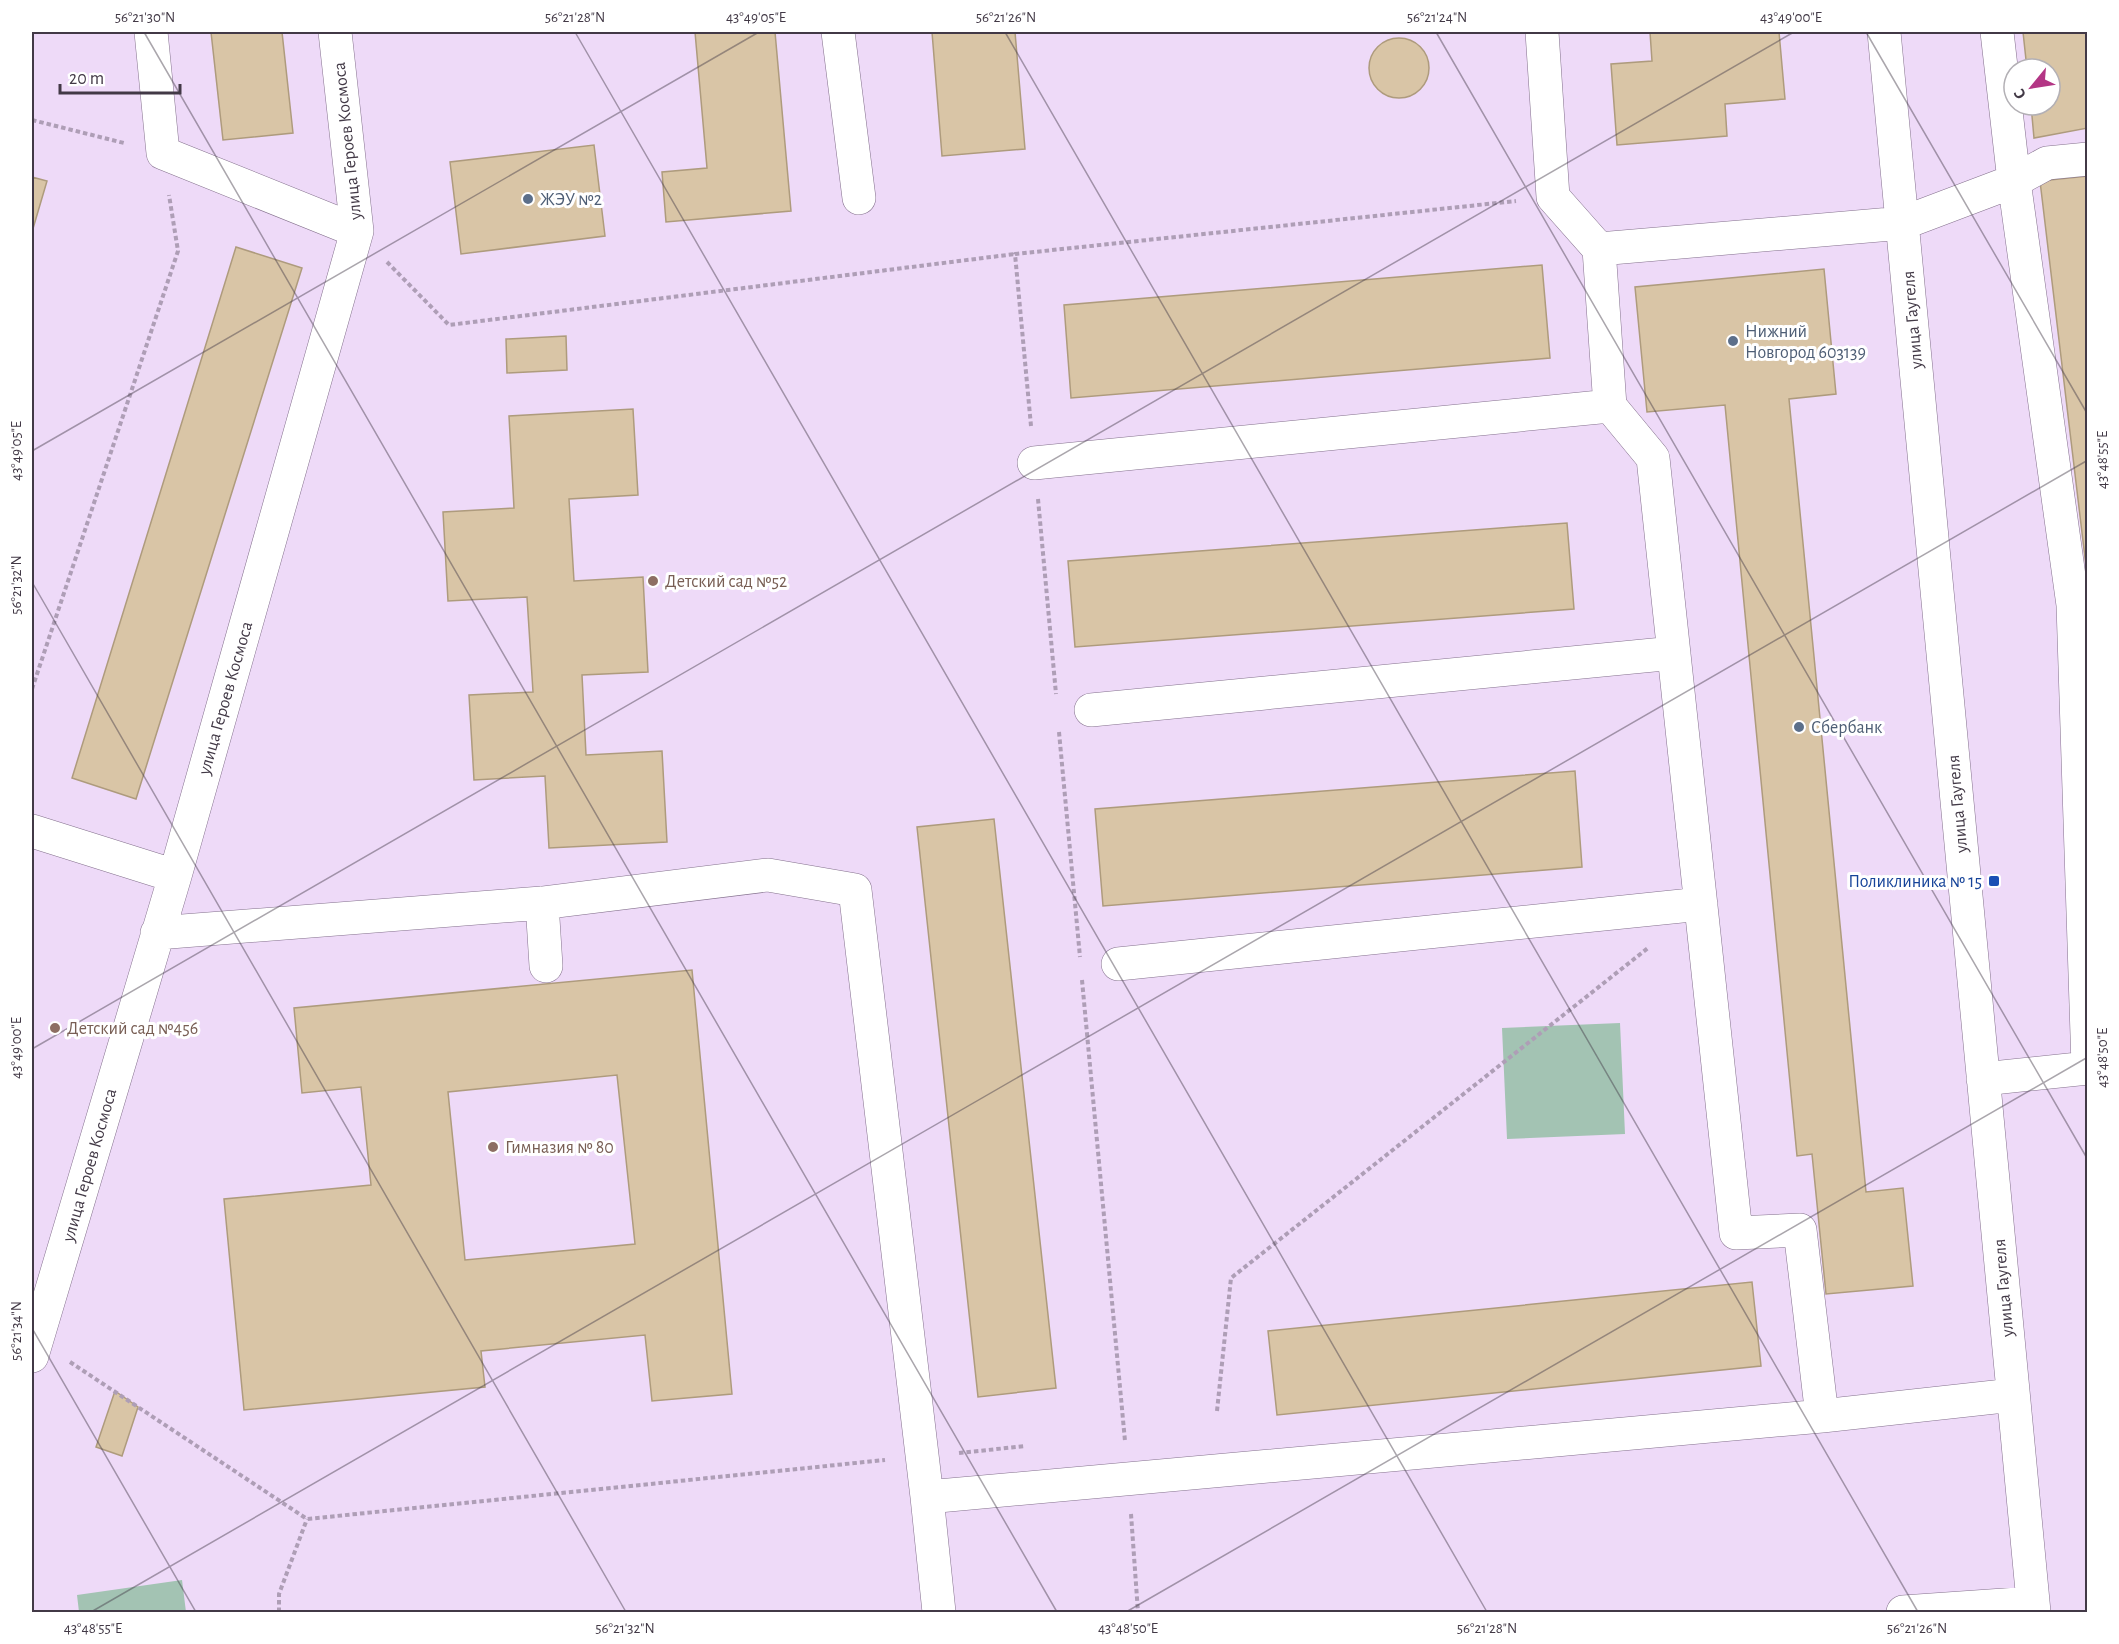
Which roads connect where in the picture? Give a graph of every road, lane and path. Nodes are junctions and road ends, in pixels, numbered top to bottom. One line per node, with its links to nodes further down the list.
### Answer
1 (151, 32): 8 (street)
2 (335, 32): 13 (street, улица Героев Космоса)
3 (838, 32): 11 (street)
4 (1542, 32): 14 (street)
5 (1884, 32): 12 (street, улица Гаугеля)
6 (1997, 32): 10 (street)
7 (32, 120): 8 (path)
8 (163, 153): 13 (street); 19 (path)
9 (2088, 159): 10 (street)
10 (2014, 181): 12 (street); 29 (street)
11 (859, 198)
12 (1903, 223): 14 (street); 30 (street, улица Гаугеля)
13 (357, 231): 15 (path); 22 (street, улица Героев Космоса)
14 (1599, 249): 16 (street)
15 (1015, 254)
16 (1610, 406): 17 (street); 18 (street)
17 (1034, 463)
18 (1674, 653): 20 (street); 24 (street)
19 (32, 689)
20 (1091, 710)
21 (32, 831): 22 (street)
22 (175, 876): 25 (street, улица Героев Космоса)
23 (542, 903): 25 (street); 28 (street); 36 (street)
24 (1701, 904): 27 (street); 34 (street)
25 (157, 933): 31 (street, улица Героев Космоса)
26 (1656, 942): 33 (path)
27 (1118, 964)
28 (546, 966)
29 (2088, 1067): 30 (street)
30 (1983, 1078): 32 (street, улица Гаугеля)
31 (34, 1348): 38 (path)
32 (2013, 1395): 34 (street); 39 (street, улица Гаугеля)
33 (1217, 1411)
34 (1822, 1416): 37 (street)
35 (1026, 1446): 36 (path)
36 (922, 1457): 37 (street); 38 (path)
37 (927, 1497): 41 (street)
38 (307, 1519): 40 (path)
39 (2033, 1608): 42 (street)
40 (279, 1612)
41 (939, 1612)
42 (1903, 1612)

